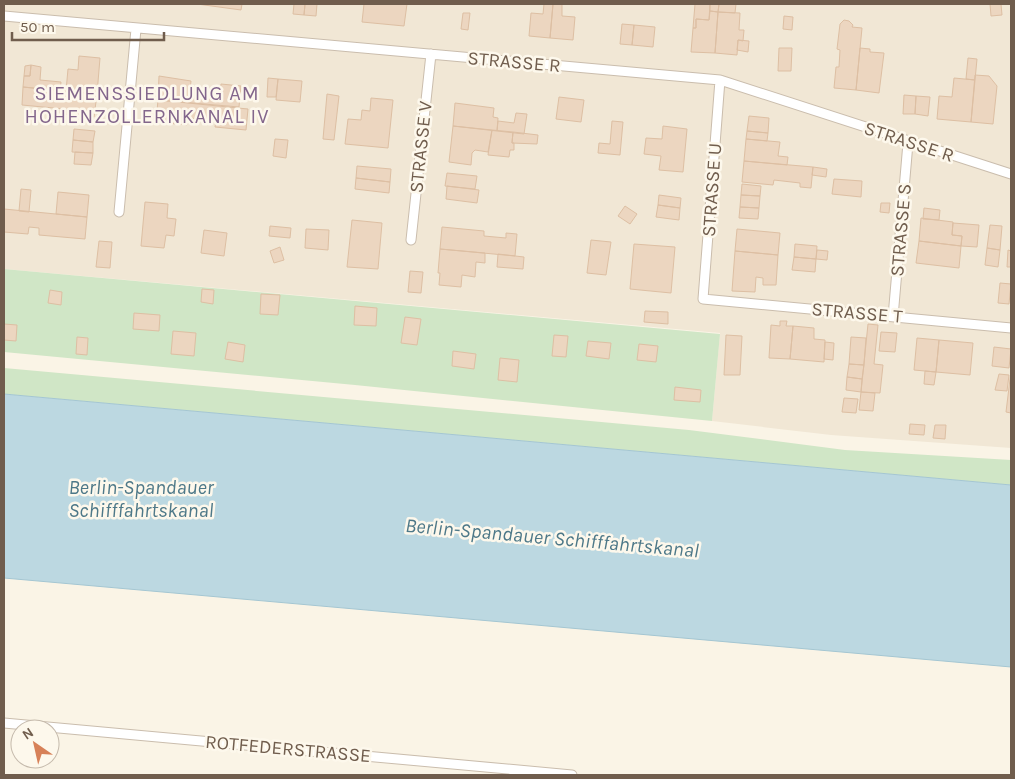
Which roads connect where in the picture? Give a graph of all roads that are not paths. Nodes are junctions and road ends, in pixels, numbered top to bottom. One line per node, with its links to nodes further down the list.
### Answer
1 (4, 16): 2 (lane, STRASSE R)
2 (136, 29): 3 (lane, STRASSE R); 7 (lane)
3 (431, 54): 4 (lane, STRASSE R); 8 (lane, STRASSE V)
4 (720, 80): 5 (lane, STRASSE R); 9 (lane, STRASSE U)
5 (908, 142): 6 (lane, STRASSE R); 10 (lane, STRASSE S)
6 (1011, 174)
7 (119, 212)
8 (411, 240)
9 (704, 299): 10 (lane, STRASSE T)
10 (893, 316): 11 (lane, STRASSE T)
11 (1011, 328)
12 (4, 723): 13 (lane, ROTFEDERSTRASSE)
13 (572, 775)

